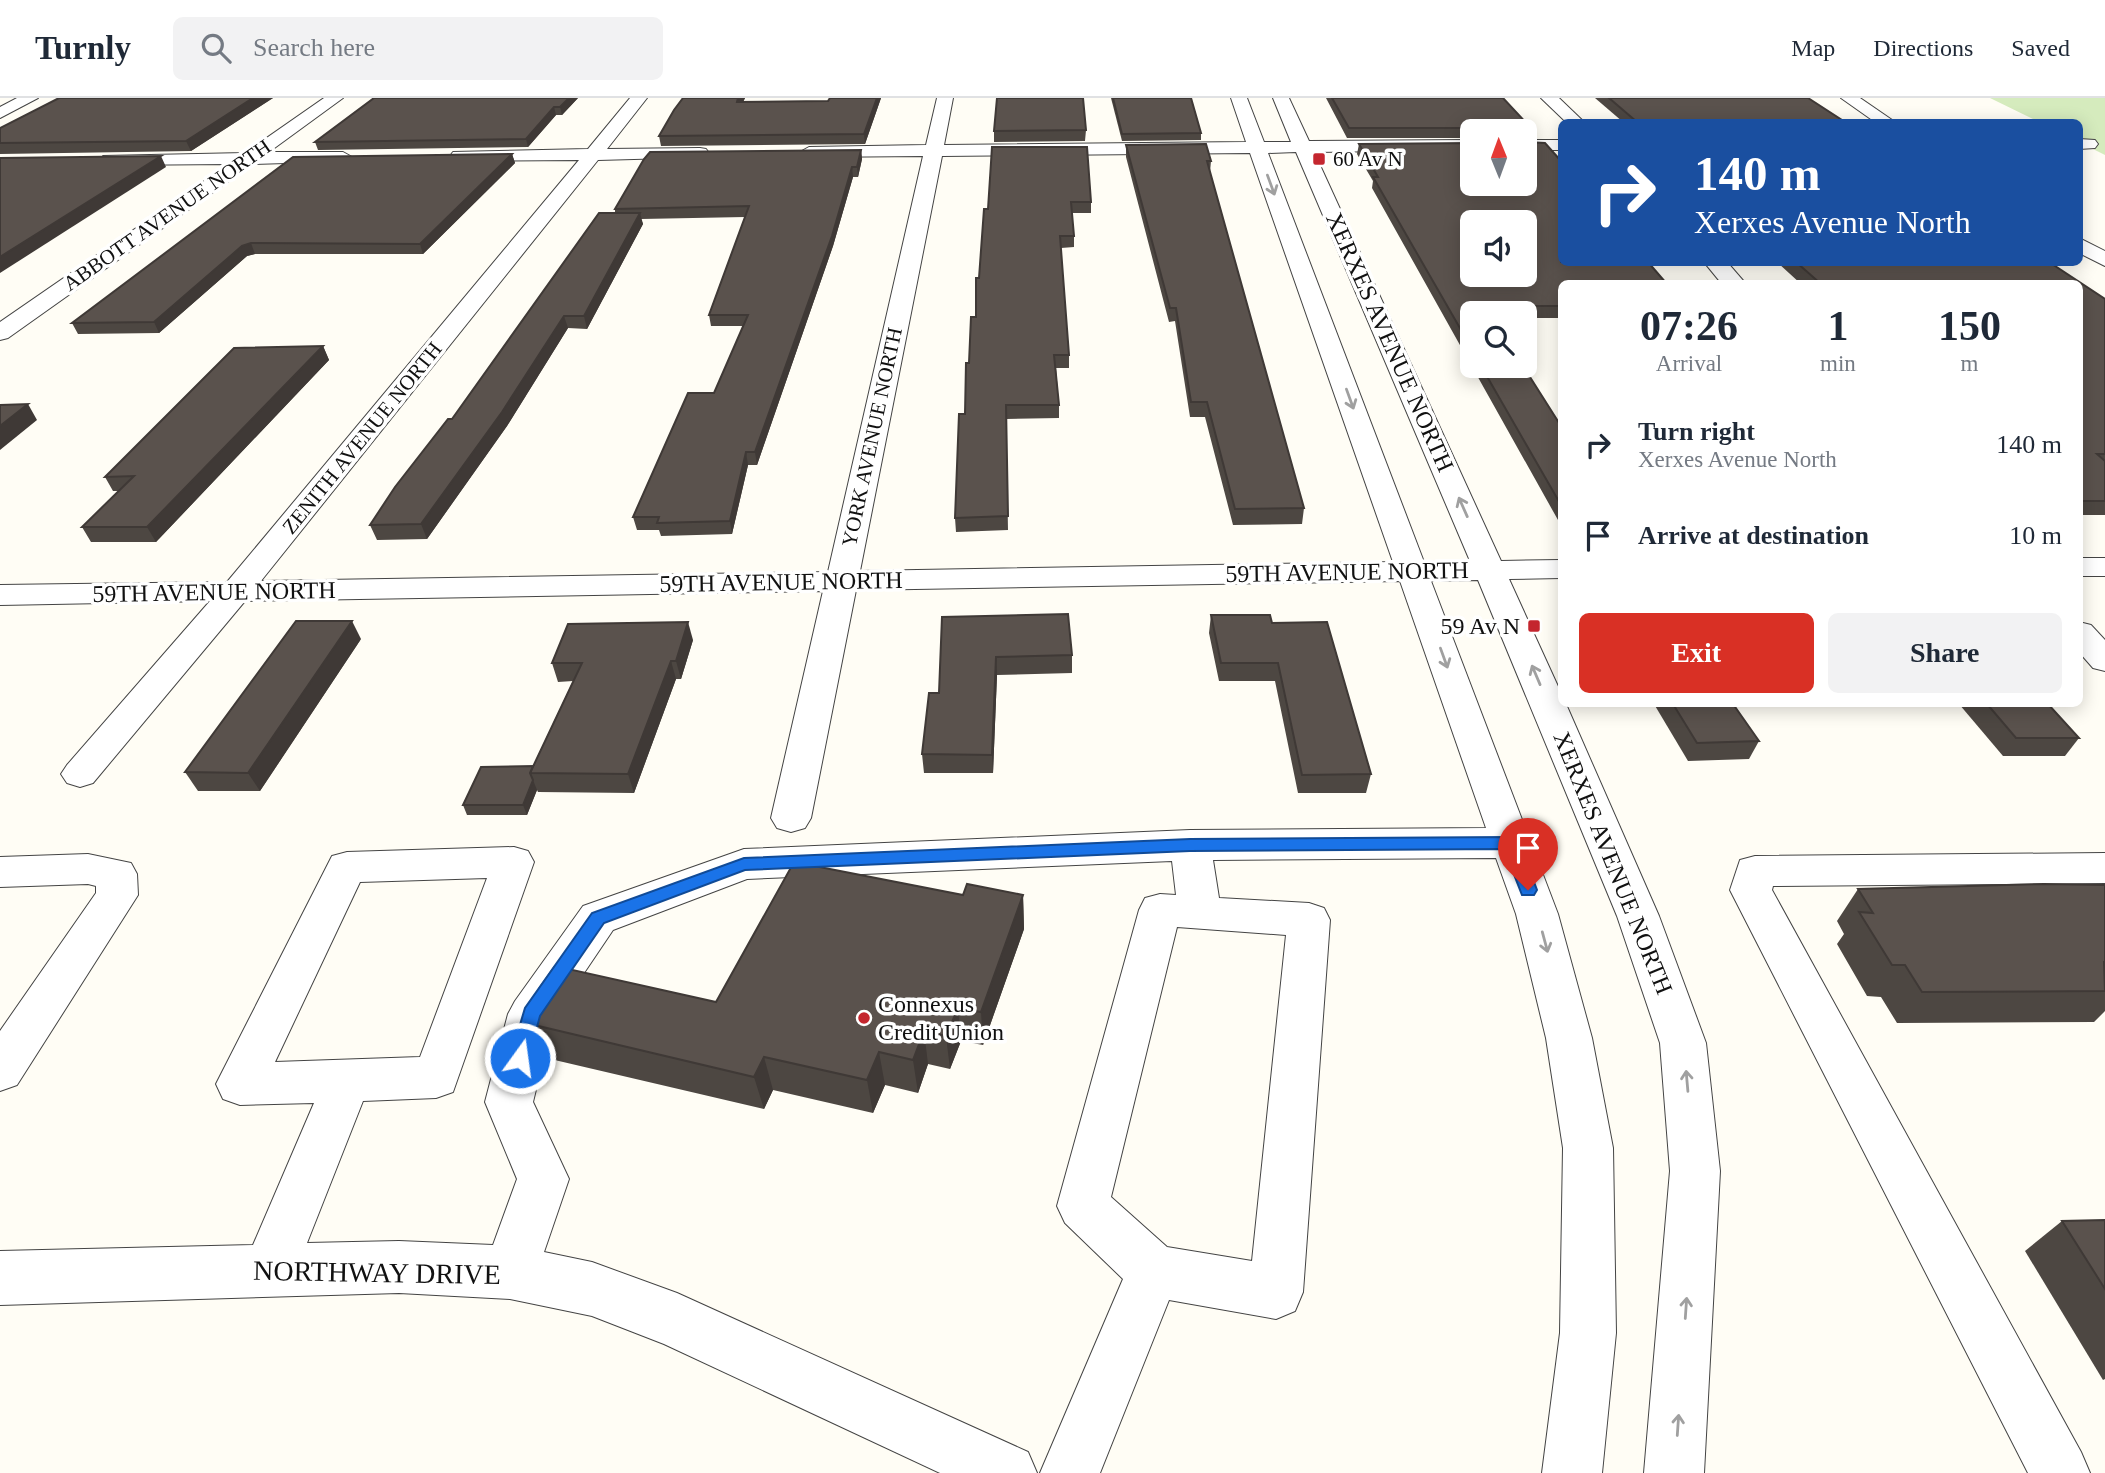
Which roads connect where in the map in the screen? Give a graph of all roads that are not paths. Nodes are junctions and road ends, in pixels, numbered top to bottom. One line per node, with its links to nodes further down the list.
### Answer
1 (30, 98): 9 (street)
2 (335, 98): 23 (street, ABBOTT AVENUE NORTH)
3 (639, 98): 20 (street, ZENITH AVENUE NORTH)
4 (945, 98): 17 (street, YORK AVENUE NORTH)
5 (1239, 98): 16 (street, XERXES AVENUE NORTH)
6 (1281, 98): 12 (street, XERXES AVENUE NORTH)
7 (1549, 98): 10 (street)
8 (1849, 98): 11 (street)
9 (0, 113)
10 (1571, 119)
11 (1881, 119)
12 (1302, 145): 13 (street); 16 (street); 32 (street, XERXES AVENUE NORTH, one-way to 12)
13 (1460, 145)
14 (1537, 145): 15 (street)
15 (1558, 145)
16 (1257, 146): 17 (street); 34 (street, XERXES AVENUE NORTH, one-way to 34)
17 (933, 150): 18 (street); 35 (street, YORK AVENUE NORTH)
18 (784, 152)
19 (716, 153): 20 (street)
20 (593, 154): 21 (street); 36 (street, ZENITH AVENUE NORTH)
21 (442, 156)
22 (359, 157): 23 (street)
23 (249, 158): 24 (street); 29 (street, ABBOTT AVENUE NORTH)
24 (97, 160)
25 (2083, 246): 26 (street)
26 (2105, 260)
27 (1718, 266): 28 (street)
28 (1731, 280)
29 (0, 333)
30 (2083, 567): 31 (street)
31 (2105, 567)
32 (1491, 569): 33 (street, 59TH AVENUE NORTH); 34 (street, 59TH AVENUE NORTH); 56 (street, XERXES AVENUE NORTH, one-way to 32)
33 (1558, 569)
34 (1413, 572): 35 (street, 59TH AVENUE NORTH); 42 (street, XERXES AVENUE NORTH, one-way to 42)
35 (841, 582): 36 (street, 59TH AVENUE NORTH); 41 (street, YORK AVENUE NORTH)
36 (236, 591): 37 (street, 59TH AVENUE NORTH); 40 (street, ZENITH AVENUE NORTH)
37 (0, 595)
38 (2083, 636): 39 (street)
39 (2105, 660)
40 (80, 774)
41 (791, 818)
42 (1510, 843): 43 (street); 55 (street, XERXES AVENUE NORTH, one-way to 55)
43 (1190, 845): 46 (street); 51 (street)
44 (2105, 867): 57 (street)
45 (0, 872): 47 (street)
46 (1200, 912): 50 (street); 50 (street)
47 (0, 1070)
48 (347, 1081): 48 (street); 49 (street)
49 (269, 1270): 51 (street, NORTHWAY DRIVE); 52 (street, NORTHWAY DRIVE)
50 (1154, 1271): 54 (street)
51 (510, 1272): 53 (street, NORTHWAY DRIVE)
52 (0, 1278)
53 (1007, 1473)
54 (1070, 1473)
55 (1572, 1473)
56 (1674, 1473)
57 (2060, 1473)

